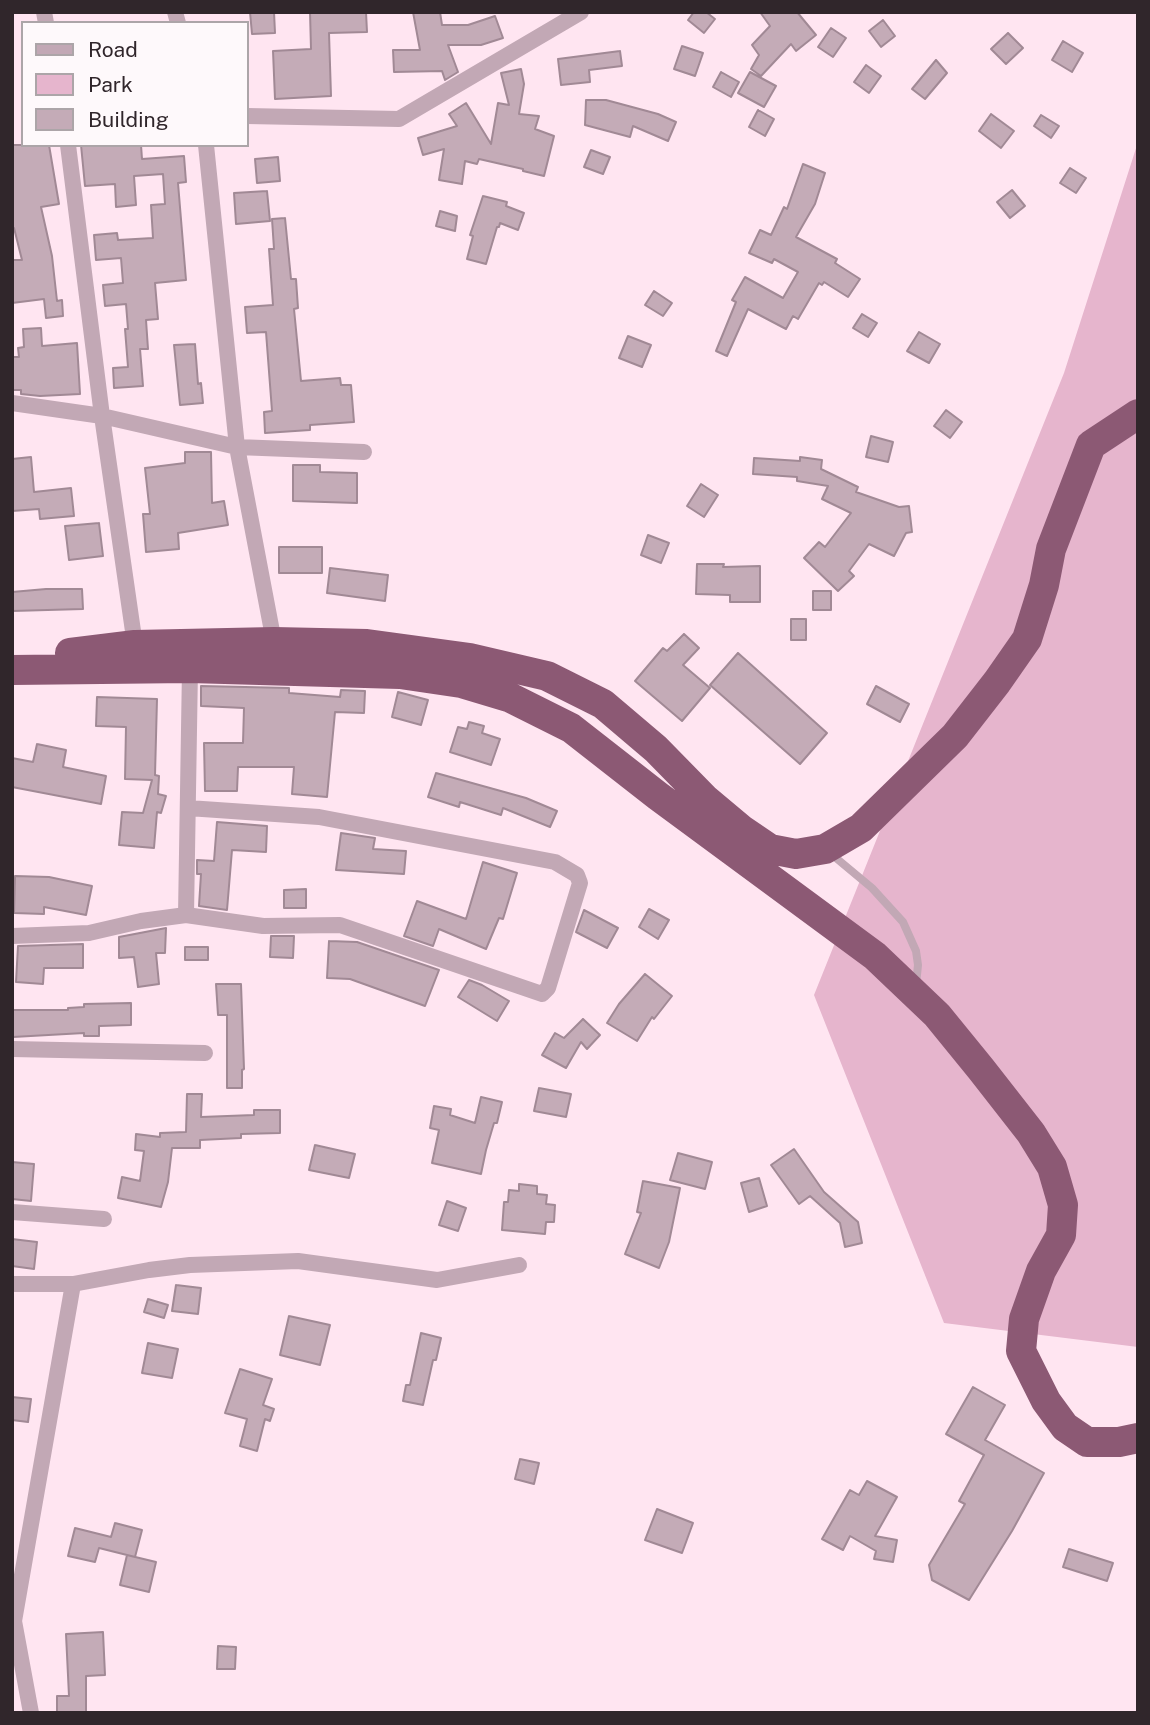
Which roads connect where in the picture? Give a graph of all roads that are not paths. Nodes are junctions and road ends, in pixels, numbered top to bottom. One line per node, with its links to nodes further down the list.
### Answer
1 (581, 12): 2 (street)
2 (248, 116)
3 (68, 147): 7 (street)
4 (206, 147): 8 (street)
5 (12, 403): 7 (street)
6 (1138, 414): 16 (highway)
7 (102, 416): 8 (street); 11 (street)
8 (237, 447): 9 (street); 10 (street)
9 (364, 452)
10 (274, 642): 11 (highway); 16 (highway)
11 (135, 645): 12 (highway)
12 (12, 659)
13 (190, 668): 14 (highway); 15 (street); 19 (highway)
14 (12, 670)
15 (188, 808): 17 (street); 17 (street)
16 (825, 849): 19 (lane)
17 (186, 915): 18 (street)
18 (12, 936)
19 (915, 994): 27 (highway)
20 (12, 1049): 21 (street)
21 (205, 1054)
22 (12, 1212): 23 (street)
23 (104, 1219)
24 (519, 1265): 26 (street)
25 (12, 1284): 26 (street)
26 (73, 1284): 28 (street)
27 (1138, 1437)
28 (31, 1713)

